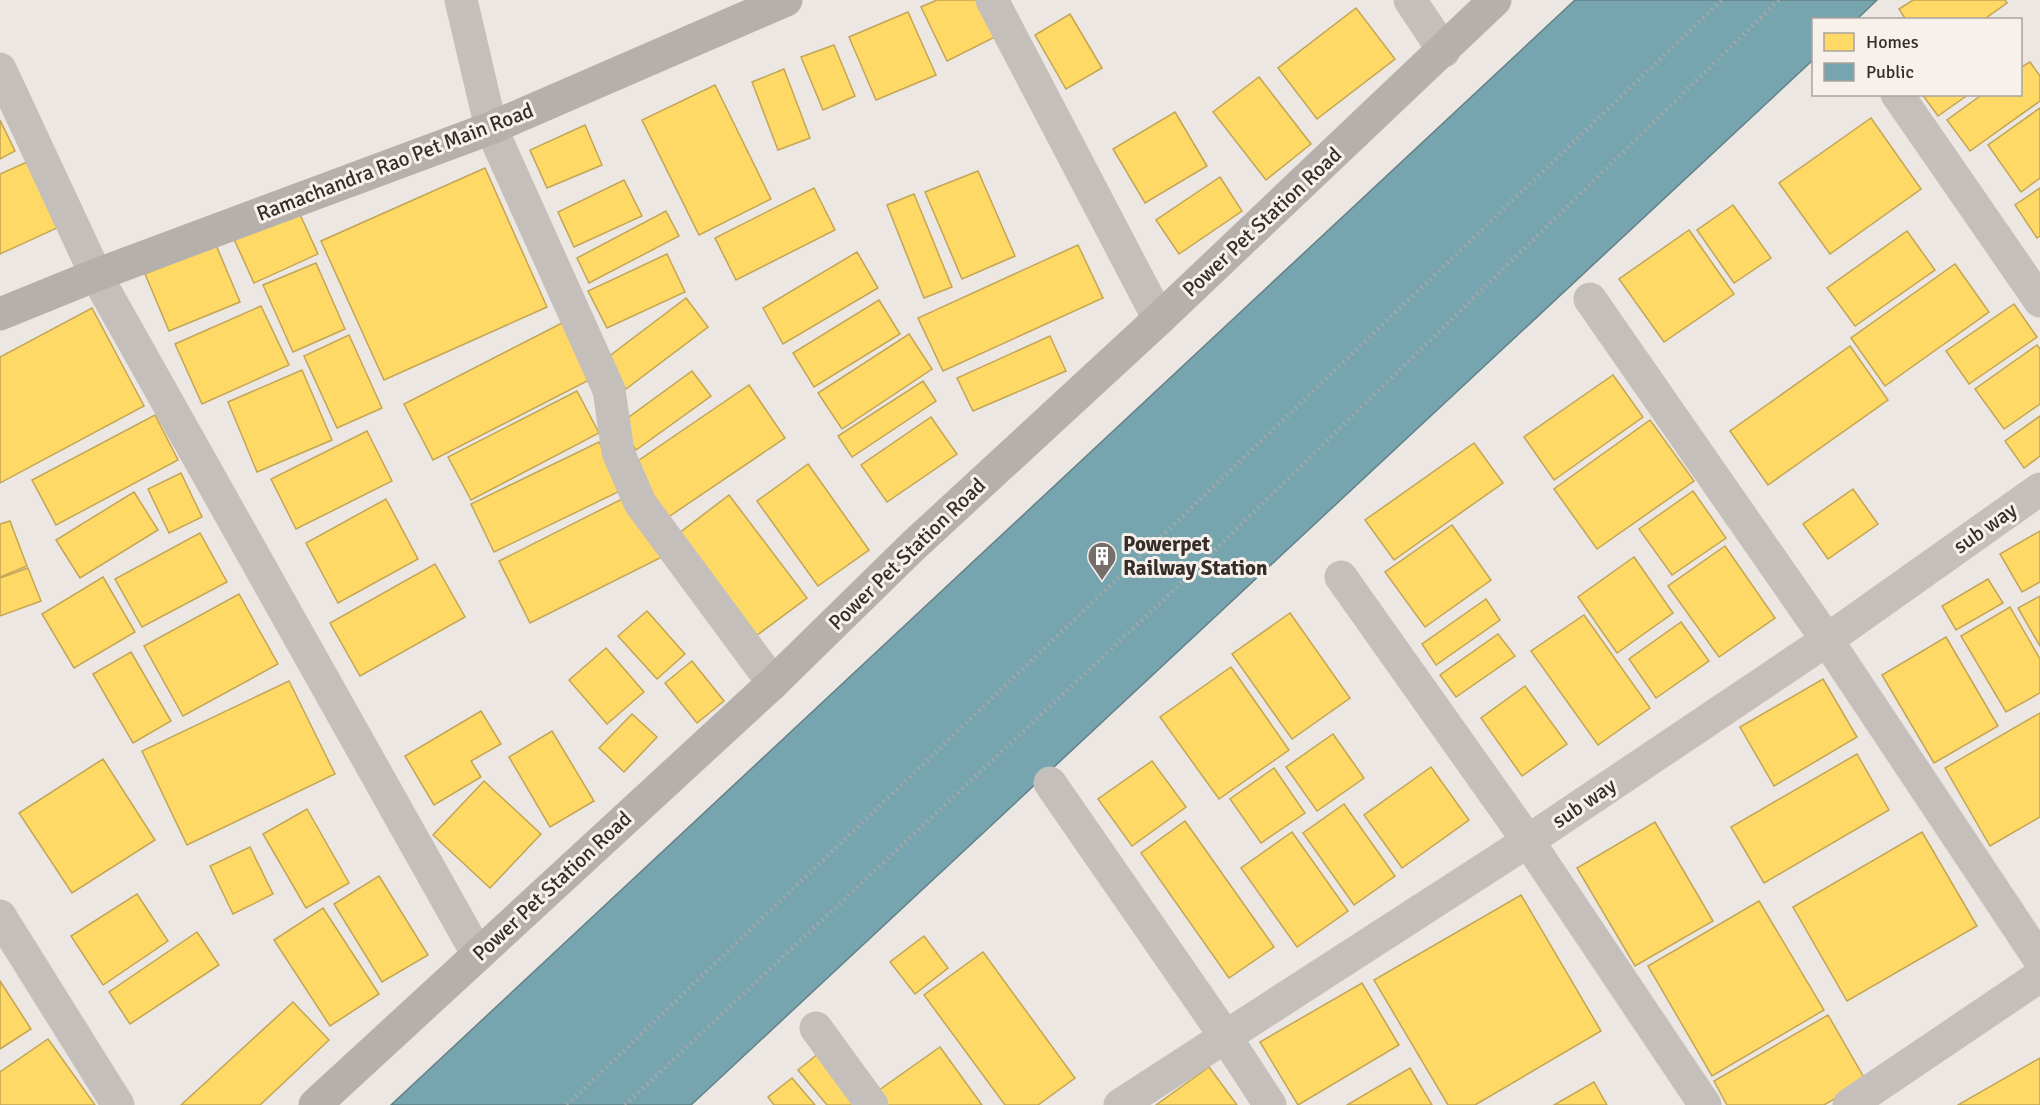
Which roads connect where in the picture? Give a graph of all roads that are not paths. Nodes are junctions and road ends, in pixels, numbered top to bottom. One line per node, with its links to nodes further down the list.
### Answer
1 (461, 0): 9 (street)
2 (786, 0): 9 (street, Ramachandra Rao Pet Main Road)
3 (992, 0): 14 (street)
4 (1410, 0): 6 (street)
5 (1496, 0): 6 (street, Power Pet Station Road)
6 (1444, 51): 14 (street, Power Pet Station Road)
7 (0, 69): 10 (street)
8 (1898, 96): 12 (street)
9 (491, 128): 10 (street, Ramachandra Rao Pet Main Road); 18 (street)
10 (96, 275): 13 (street, Ramachandra Rao Pet Main Road); 22 (street)
11 (1590, 299): 17 (street)
12 (2040, 301)
13 (0, 314)
14 (1159, 319): 18 (street, Power Pet Station Road)
15 (2040, 489): 17 (street, sub way)
16 (1341, 577): 20 (street)
17 (1827, 640): 20 (street, sub way); 23 (street)
18 (773, 683): 22 (street, Power Pet Station Road)
19 (1050, 783): 26 (street)
20 (1528, 841): 26 (street, sub way); 32 (street)
21 (0, 916): 27 (street)
22 (478, 955): 28 (street, Power Pet Station Road)
23 (2040, 960)
24 (2040, 976): 33 (street)
25 (816, 1028): 29 (street)
26 (1225, 1036): 30 (street, sub way); 31 (street)
27 (118, 1105)
28 (315, 1105)
29 (872, 1105)
30 (1120, 1105)
31 (1270, 1105)
32 (1705, 1105)
33 (1849, 1105)

